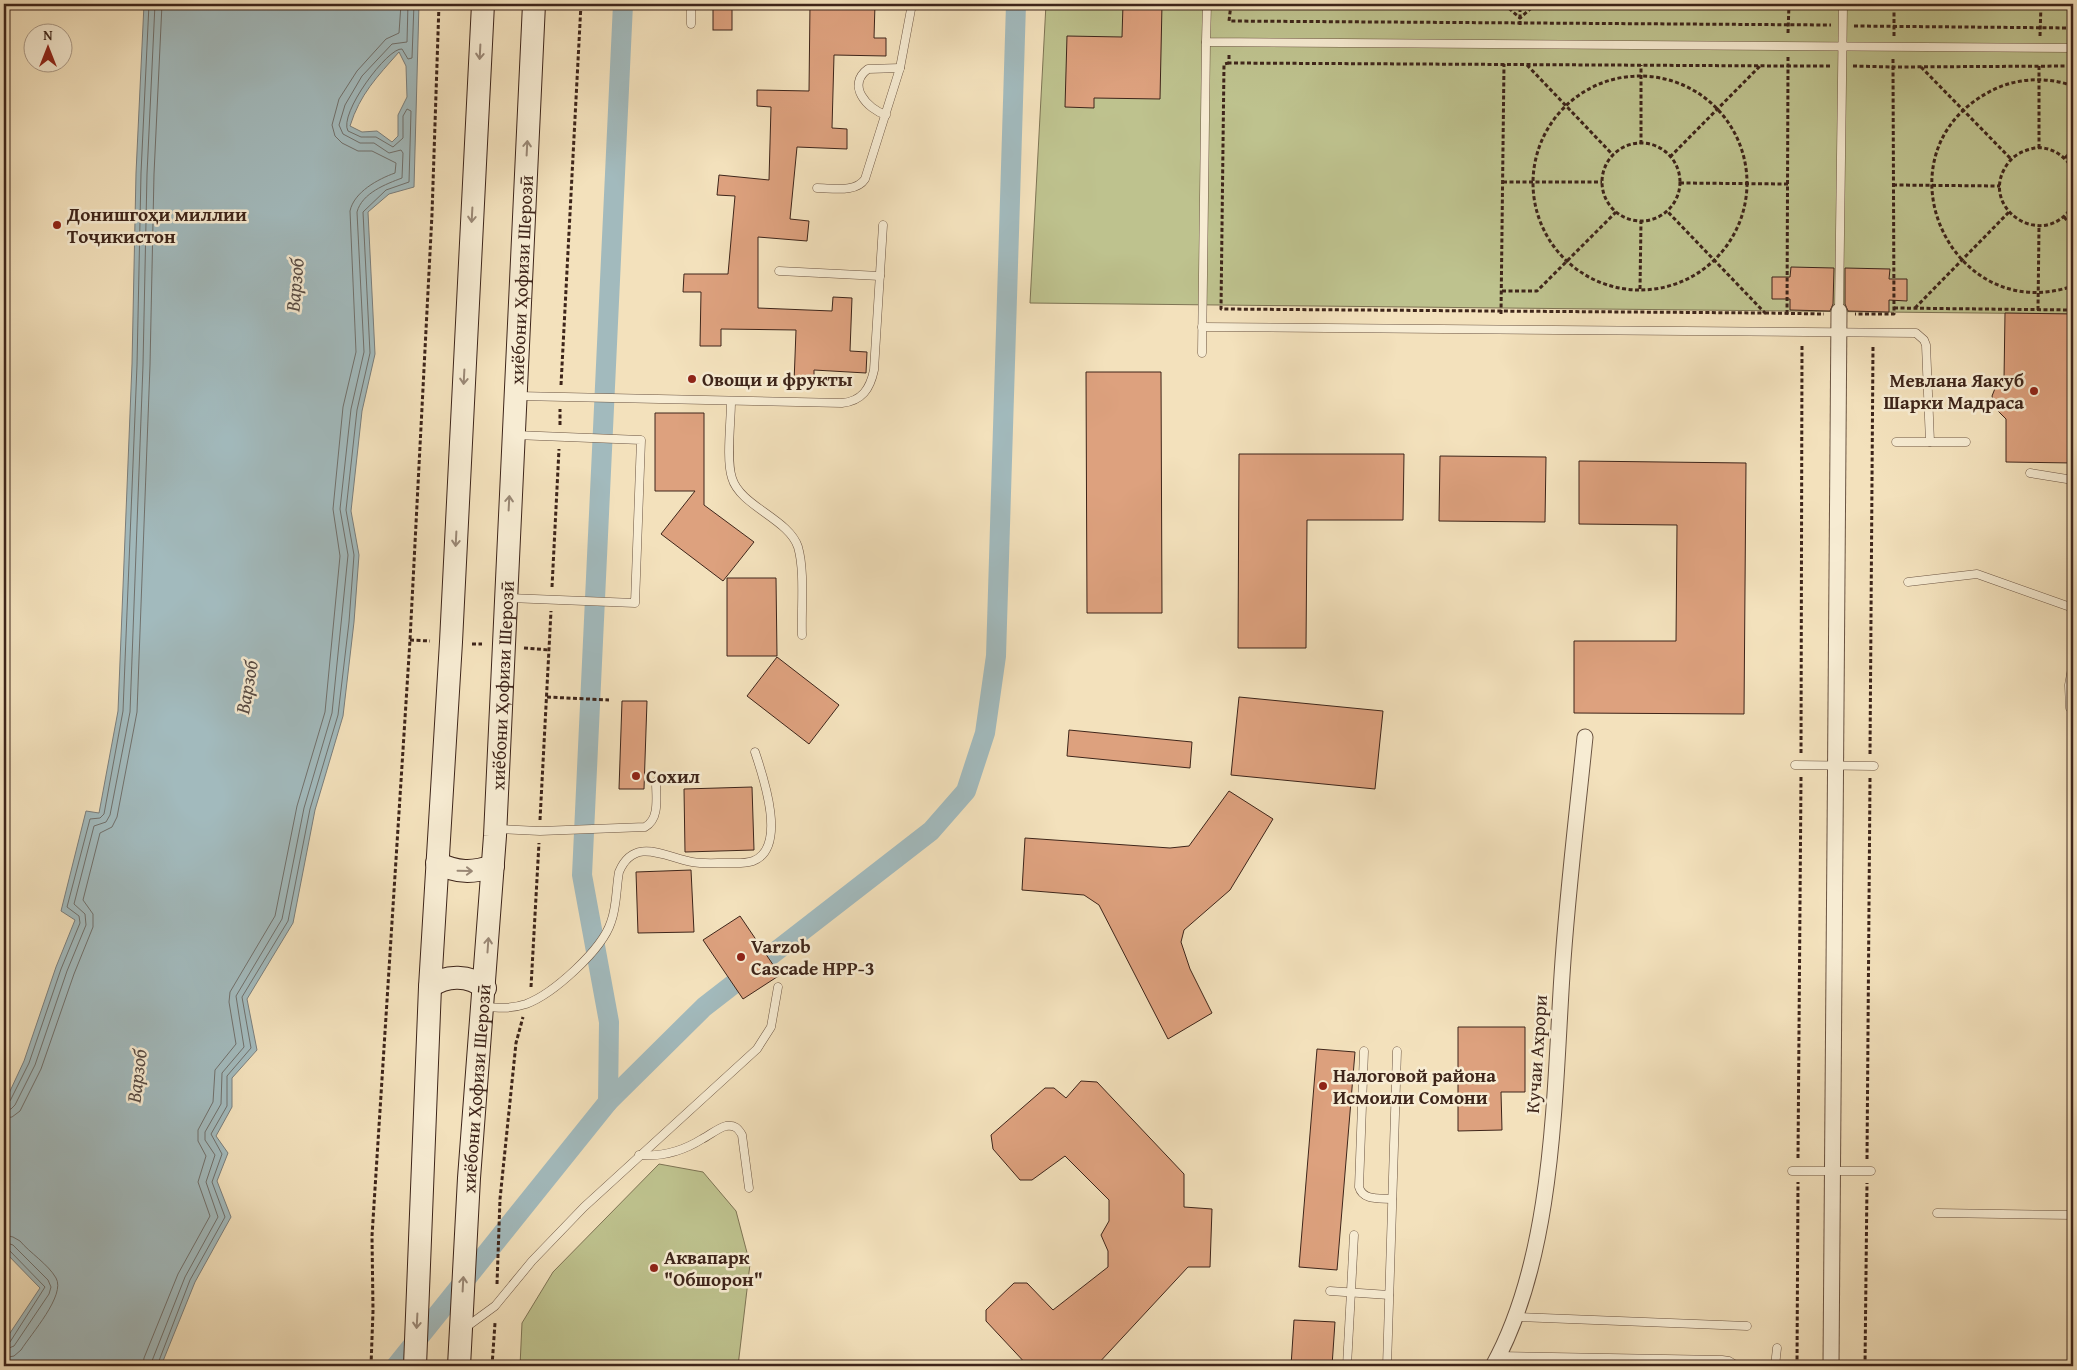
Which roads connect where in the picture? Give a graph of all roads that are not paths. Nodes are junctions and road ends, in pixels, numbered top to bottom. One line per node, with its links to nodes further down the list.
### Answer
1 (483, 4): 42 (main road, one-way to 42)
2 (534, 4): 21 (main road, хиёбони Ҳофизи Шерозӣ, one-way to 2)
3 (690, 4): 7 (lane)
4 (912, 4): 11 (lane)
5 (1207, 4): 8 (lane)
6 (1843, 4): 9 (lane)
7 (692, 24)
8 (1206, 42): 9 (lane); 18 (lane)
9 (1842, 47): 10 (lane); 17 (lane)
10 (2073, 48)
11 (900, 68): 12 (lane); 12 (lane)
12 (886, 115): 13 (lane)
13 (817, 188)
14 (883, 225): 16 (lane)
15 (779, 271): 16 (lane)
16 (880, 276): 22 (lane)
17 (1839, 311): 19 (street)
18 (1202, 327): 19 (lane); 20 (lane)
19 (1839, 332): 25 (lane); 38 (street)
20 (1202, 353)
21 (515, 396): 22 (lane); 23 (main road, хиёбони Ҳофизи Шерозӣ)
22 (731, 402): 32 (lane)
23 (513, 435): 30 (main road, хиёбони Ҳофизи Шерозӣ, one-way to 23); 30 (lane)
24 (1896, 442): 25 (lane)
25 (1930, 442): 26 (lane)
26 (1966, 442)
27 (2030, 473): 28 (lane)
28 (2073, 480)
29 (1908, 582): 31 (lane)
30 (504, 598): 41 (main road, хиёбони Ҳофизи Шерозӣ)
31 (2073, 608)
32 (802, 635)
33 (2073, 663): 34 (lane)
34 (2070, 708)
35 (1585, 738): 61 (street, Кучаи Ахрори)
36 (755, 752): 46 (lane)
37 (1798, 765): 38 (lane)
38 (1836, 766): 39 (lane); 51 (street)
39 (1872, 766)
40 (656, 782): 41 (lane)
41 (495, 829): 43 (main road, хиёбони Ҳофизи Шерозӣ)
42 (437, 863): 43 (main road, one-way to 43); 44 (main road)
43 (493, 866): 46 (main road, хиёбони Ҳофизи Шерозӣ, one-way to 43)
44 (430, 987): 46 (main road); 66 (main road, one-way to 66)
45 (778, 987): 49 (lane)
46 (484, 998): 63 (main road, хиёбони Ҳофизи Шерозӣ, one-way to 46)
47 (1364, 1051): 54 (lane)
48 (1397, 1051): 54 (lane)
49 (639, 1155): 53 (lane); 63 (lane)
50 (1795, 1171): 51 (lane)
51 (1832, 1171): 52 (lane); 72 (street)
52 (1869, 1171)
53 (749, 1188)
54 (1392, 1199): 60 (lane)
55 (1937, 1213): 56 (lane)
56 (2073, 1215)
57 (1354, 1235): 59 (lane)
58 (1330, 1291): 59 (lane)
59 (1350, 1293): 60 (lane); 68 (lane)
60 (1389, 1295): 69 (lane)
61 (1517, 1317): 62 (lane); 65 (street, Кучаи Ахрори)
62 (1747, 1326)
63 (461, 1331): 67 (main road, хиёбони Ҳофизи Шерозӣ)
64 (1777, 1348): 71 (lane)
65 (1496, 1361): 70 (lane)
66 (415, 1366)
67 (459, 1366)
68 (1347, 1366)
69 (1387, 1366)
70 (1737, 1366)
71 (1775, 1366)
72 (1831, 1366)

